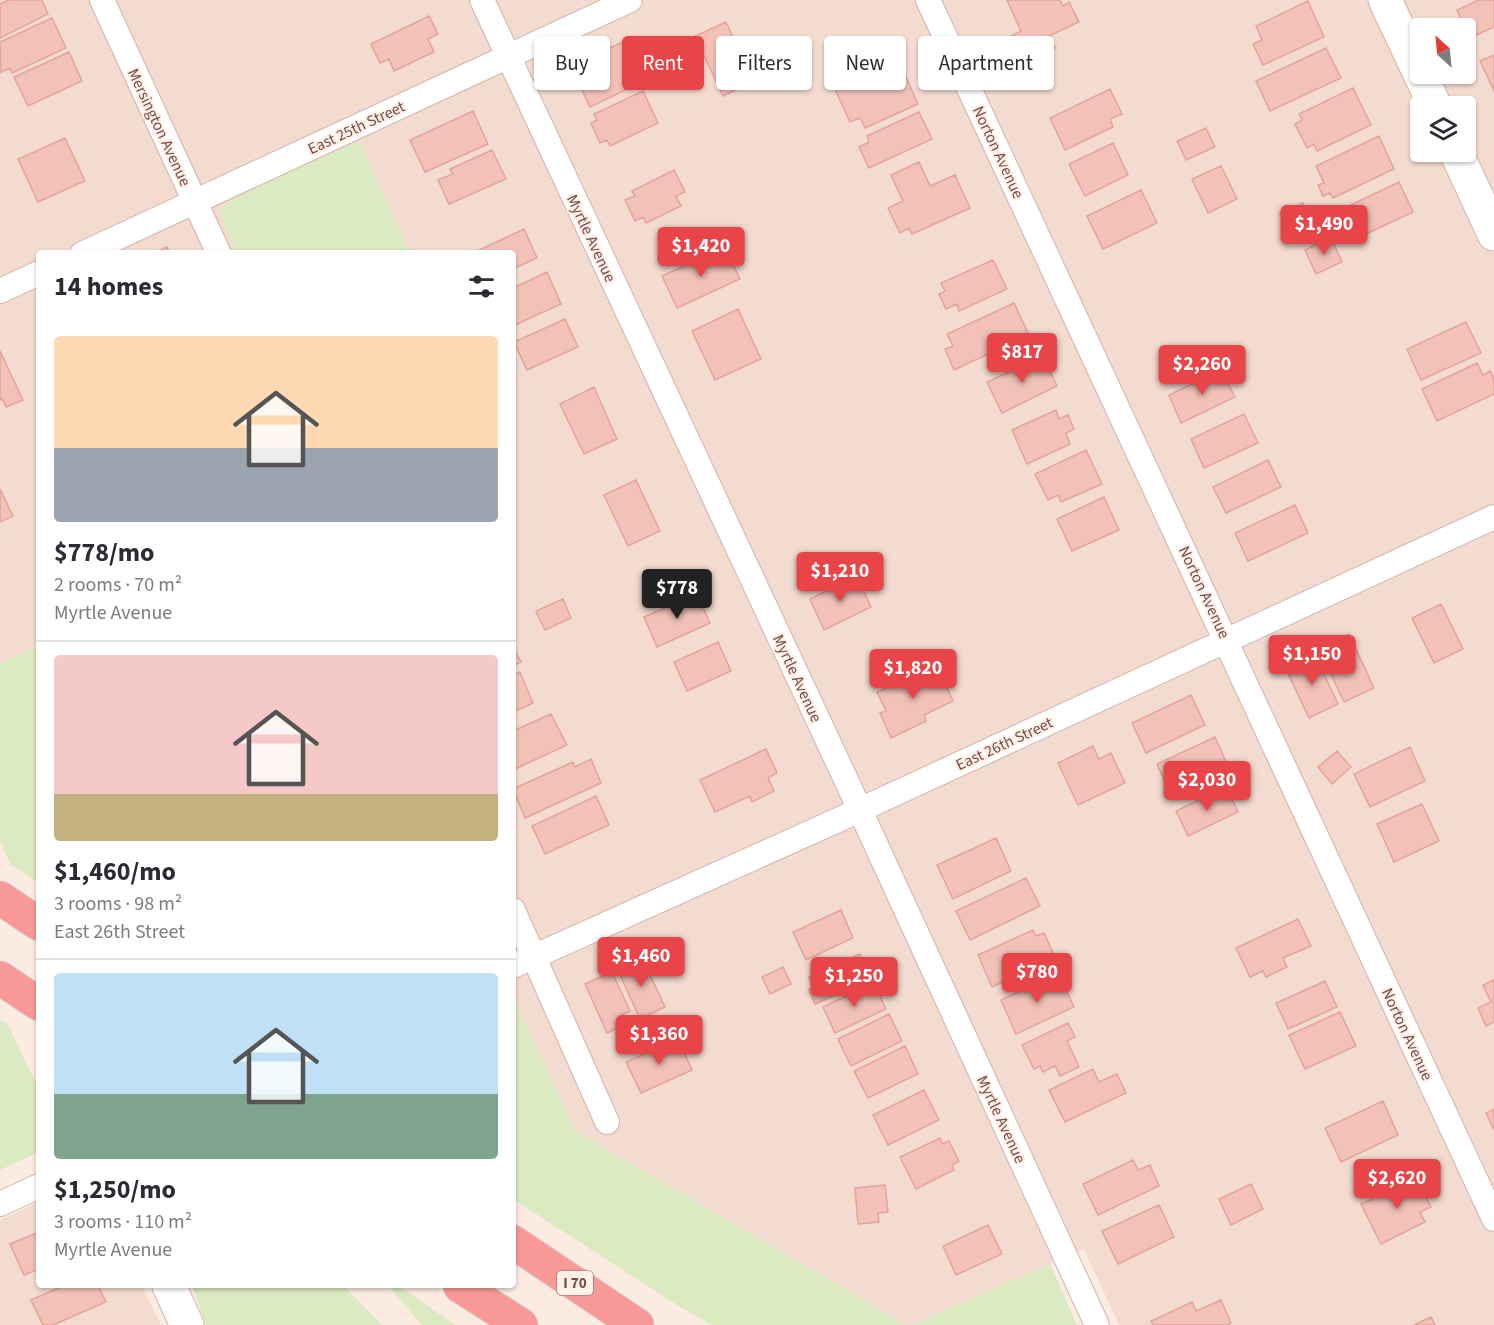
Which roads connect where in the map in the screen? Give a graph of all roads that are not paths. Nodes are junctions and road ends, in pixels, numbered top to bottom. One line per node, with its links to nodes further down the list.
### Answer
1 (102, 0): 9 (street, Mersington Avenue)
2 (482, 0): 6 (street, Myrtle Avenue)
3 (630, 0): 6 (street, East 25th Street)
4 (928, 0): 16 (street, Norton Avenue)
5 (1385, 0): 7 (street)
6 (507, 56): 9 (street, East 25th Street); 17 (street, Myrtle Avenue)
7 (1430, 96)
8 (1461, 162): 10 (street)
9 (195, 201): 11 (street, East 25th Street); 12 (street, Mersington Avenue)
10 (1494, 234)
11 (91, 250)
12 (217, 250)
13 (36, 274): 14 (street)
14 (0, 291)
15 (1494, 517): 16 (street, East 26th Street)
16 (1227, 641): 17 (street, East 26th Street); 27 (street, Norton Avenue)
17 (860, 810): 21 (street, East 26th Street); 34 (street, Myrtle Avenue)
18 (0, 897): 19 (highway)
19 (36, 922)
20 (516, 925): 21 (street)
21 (523, 961): 24 (street)
22 (0, 978): 23 (highway)
23 (36, 1002)
24 (607, 1122)
25 (36, 1187): 26 (street)
26 (0, 1204)
27 (1494, 1219)
28 (516, 1244): 33 (highway, I 70)
29 (170, 1288): 31 (street)
30 (463, 1288): 32 (highway)
31 (187, 1325)
32 (521, 1325)
33 (637, 1325)
34 (1097, 1325)

